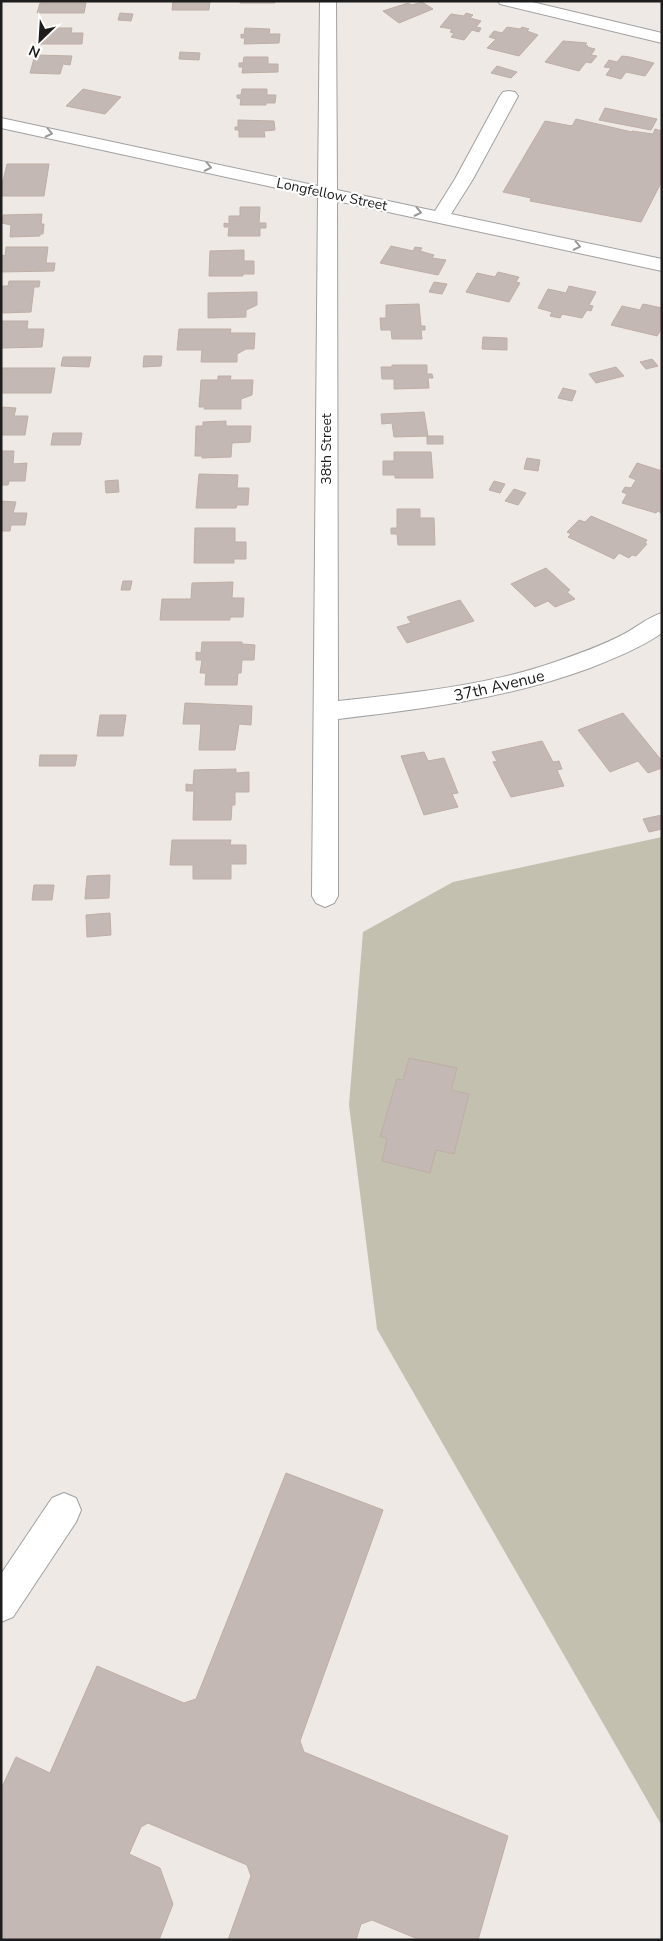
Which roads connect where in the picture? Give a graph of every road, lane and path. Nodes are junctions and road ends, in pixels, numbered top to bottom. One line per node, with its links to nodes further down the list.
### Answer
1 (328, 1): 6 (street, 38th Street)
2 (506, 1): 3 (street)
3 (662, 38)
4 (509, 96): 7 (street)
5 (1, 123): 6 (street, Longfellow Street, one-way to 6)
6 (327, 193): 7 (street, Longfellow Street, one-way to 7); 10 (street, 38th Street)
7 (440, 217): 8 (street, Longfellow Street, one-way to 8)
8 (662, 265)
9 (662, 621): 10 (street, 37th Avenue)
10 (326, 711): 11 (street, 38th Street)
11 (325, 896)
12 (64, 1510): 13 (street)
13 (1, 1605)

